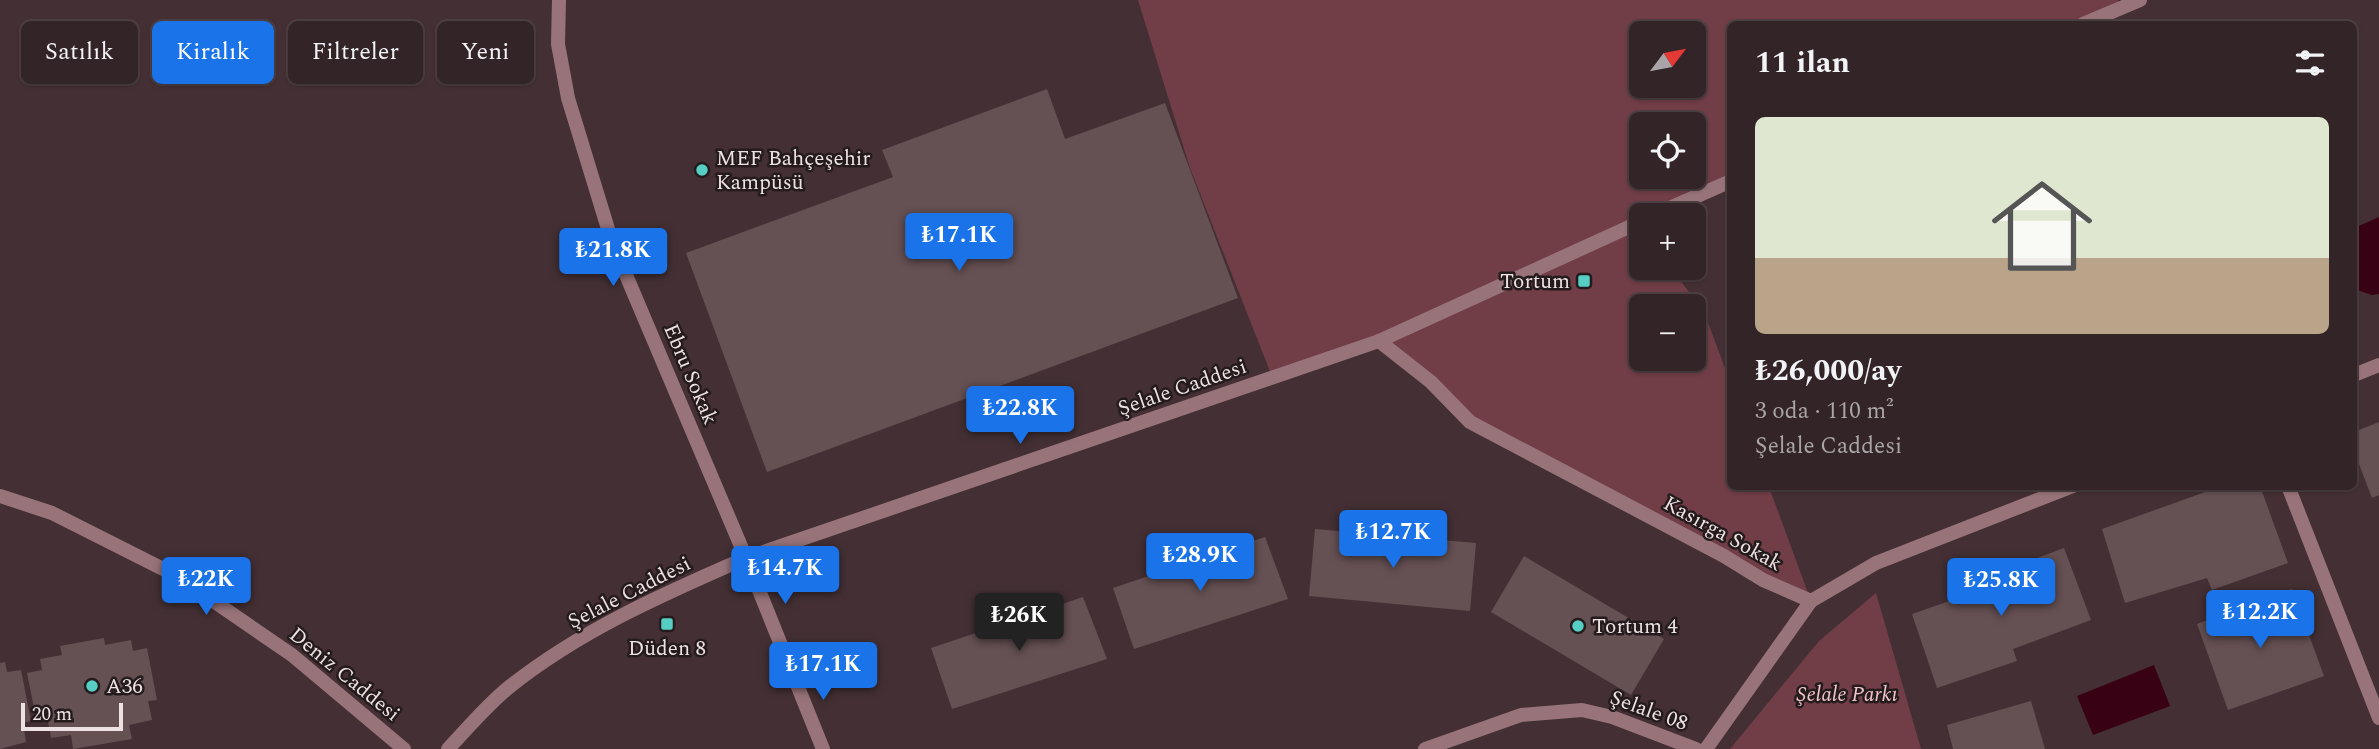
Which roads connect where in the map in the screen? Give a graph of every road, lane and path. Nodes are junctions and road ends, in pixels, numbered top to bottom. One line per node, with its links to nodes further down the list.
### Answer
1 (559, 0): 14 (street, Ebru Sokak)
2 (2140, 0): 3 (street)
3 (2119, 4): 4 (street)
4 (2088, 21)
5 (1727, 183): 6 (street)
6 (1681, 203)
7 (1629, 227): 8 (street, Şelale Caddesi)
8 (1378, 341): 14 (street, Şelale Caddesi); 15 (street, Kasırga Sokak)
9 (2379, 365): 10 (street)
10 (2357, 374)
11 (2063, 490): 15 (street)
12 (2290, 490): 16 (street)
13 (0, 496): 17 (street, Deniz Caddesi)
14 (746, 558): 18 (street, Şelale Caddesi); 19 (street, Ebru Sokak)
15 (1811, 601): 22 (street)
16 (2379, 718)
17 (404, 749)
18 (448, 749)
19 (823, 749)
20 (1425, 749): 21 (street, Şelale 08)
21 (1696, 749)
22 (1706, 749)

